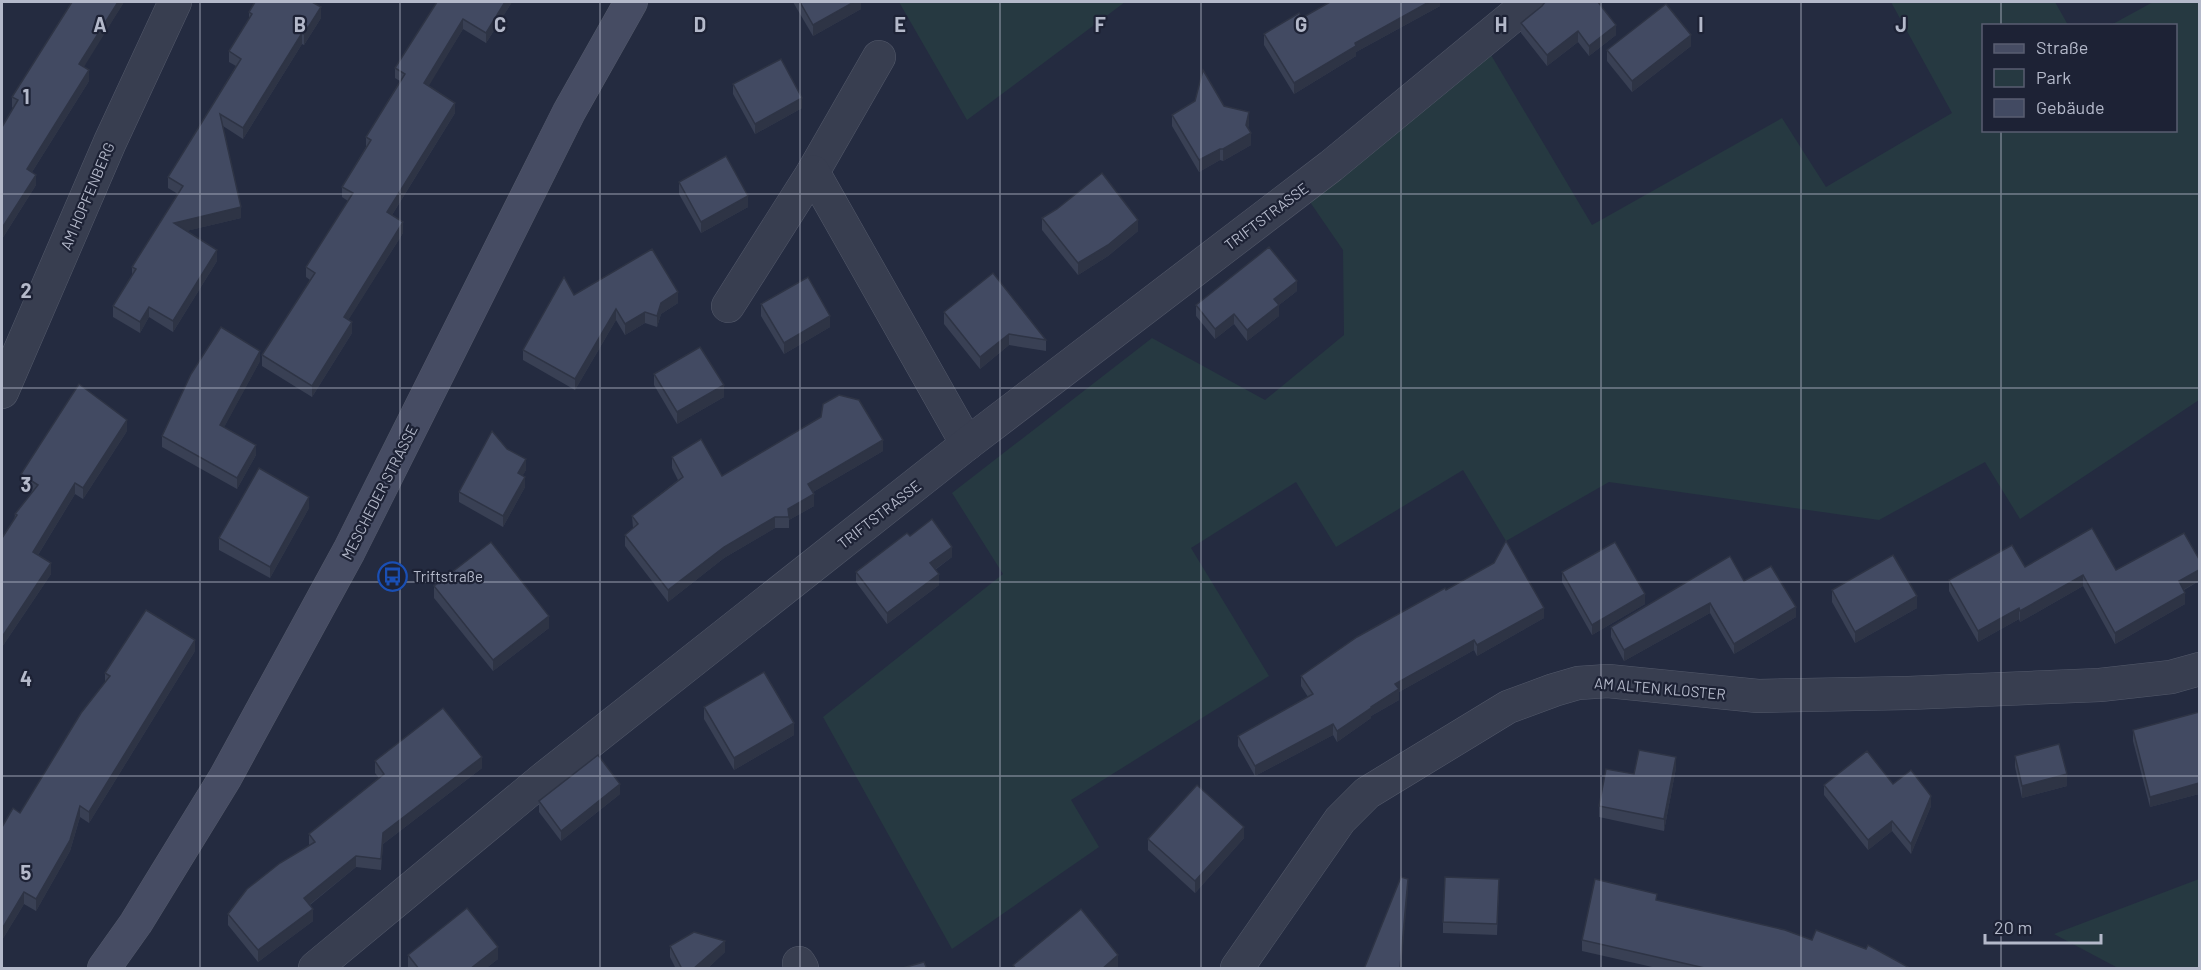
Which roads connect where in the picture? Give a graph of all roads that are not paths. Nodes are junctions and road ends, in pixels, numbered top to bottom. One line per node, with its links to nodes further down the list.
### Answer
1 (175, 2): 7 (street, AM HOPFENBERG)
2 (631, 2): 11 (street, MESCHEDER STRASSE)
3 (1530, 2): 8 (street, TRIFTSTRASSE)
4 (879, 57): 5 (street)
5 (813, 172): 6 (street); 8 (street)
6 (729, 306)
7 (2, 392)
8 (967, 444): 10 (street, TRIFTSTRASSE)
9 (2199, 669): 13 (street, AM ALTEN KLOSTER)
10 (348, 957): 12 (street, TRIFTSTRASSE)
11 (104, 969)
12 (315, 969)
13 (1237, 969)

